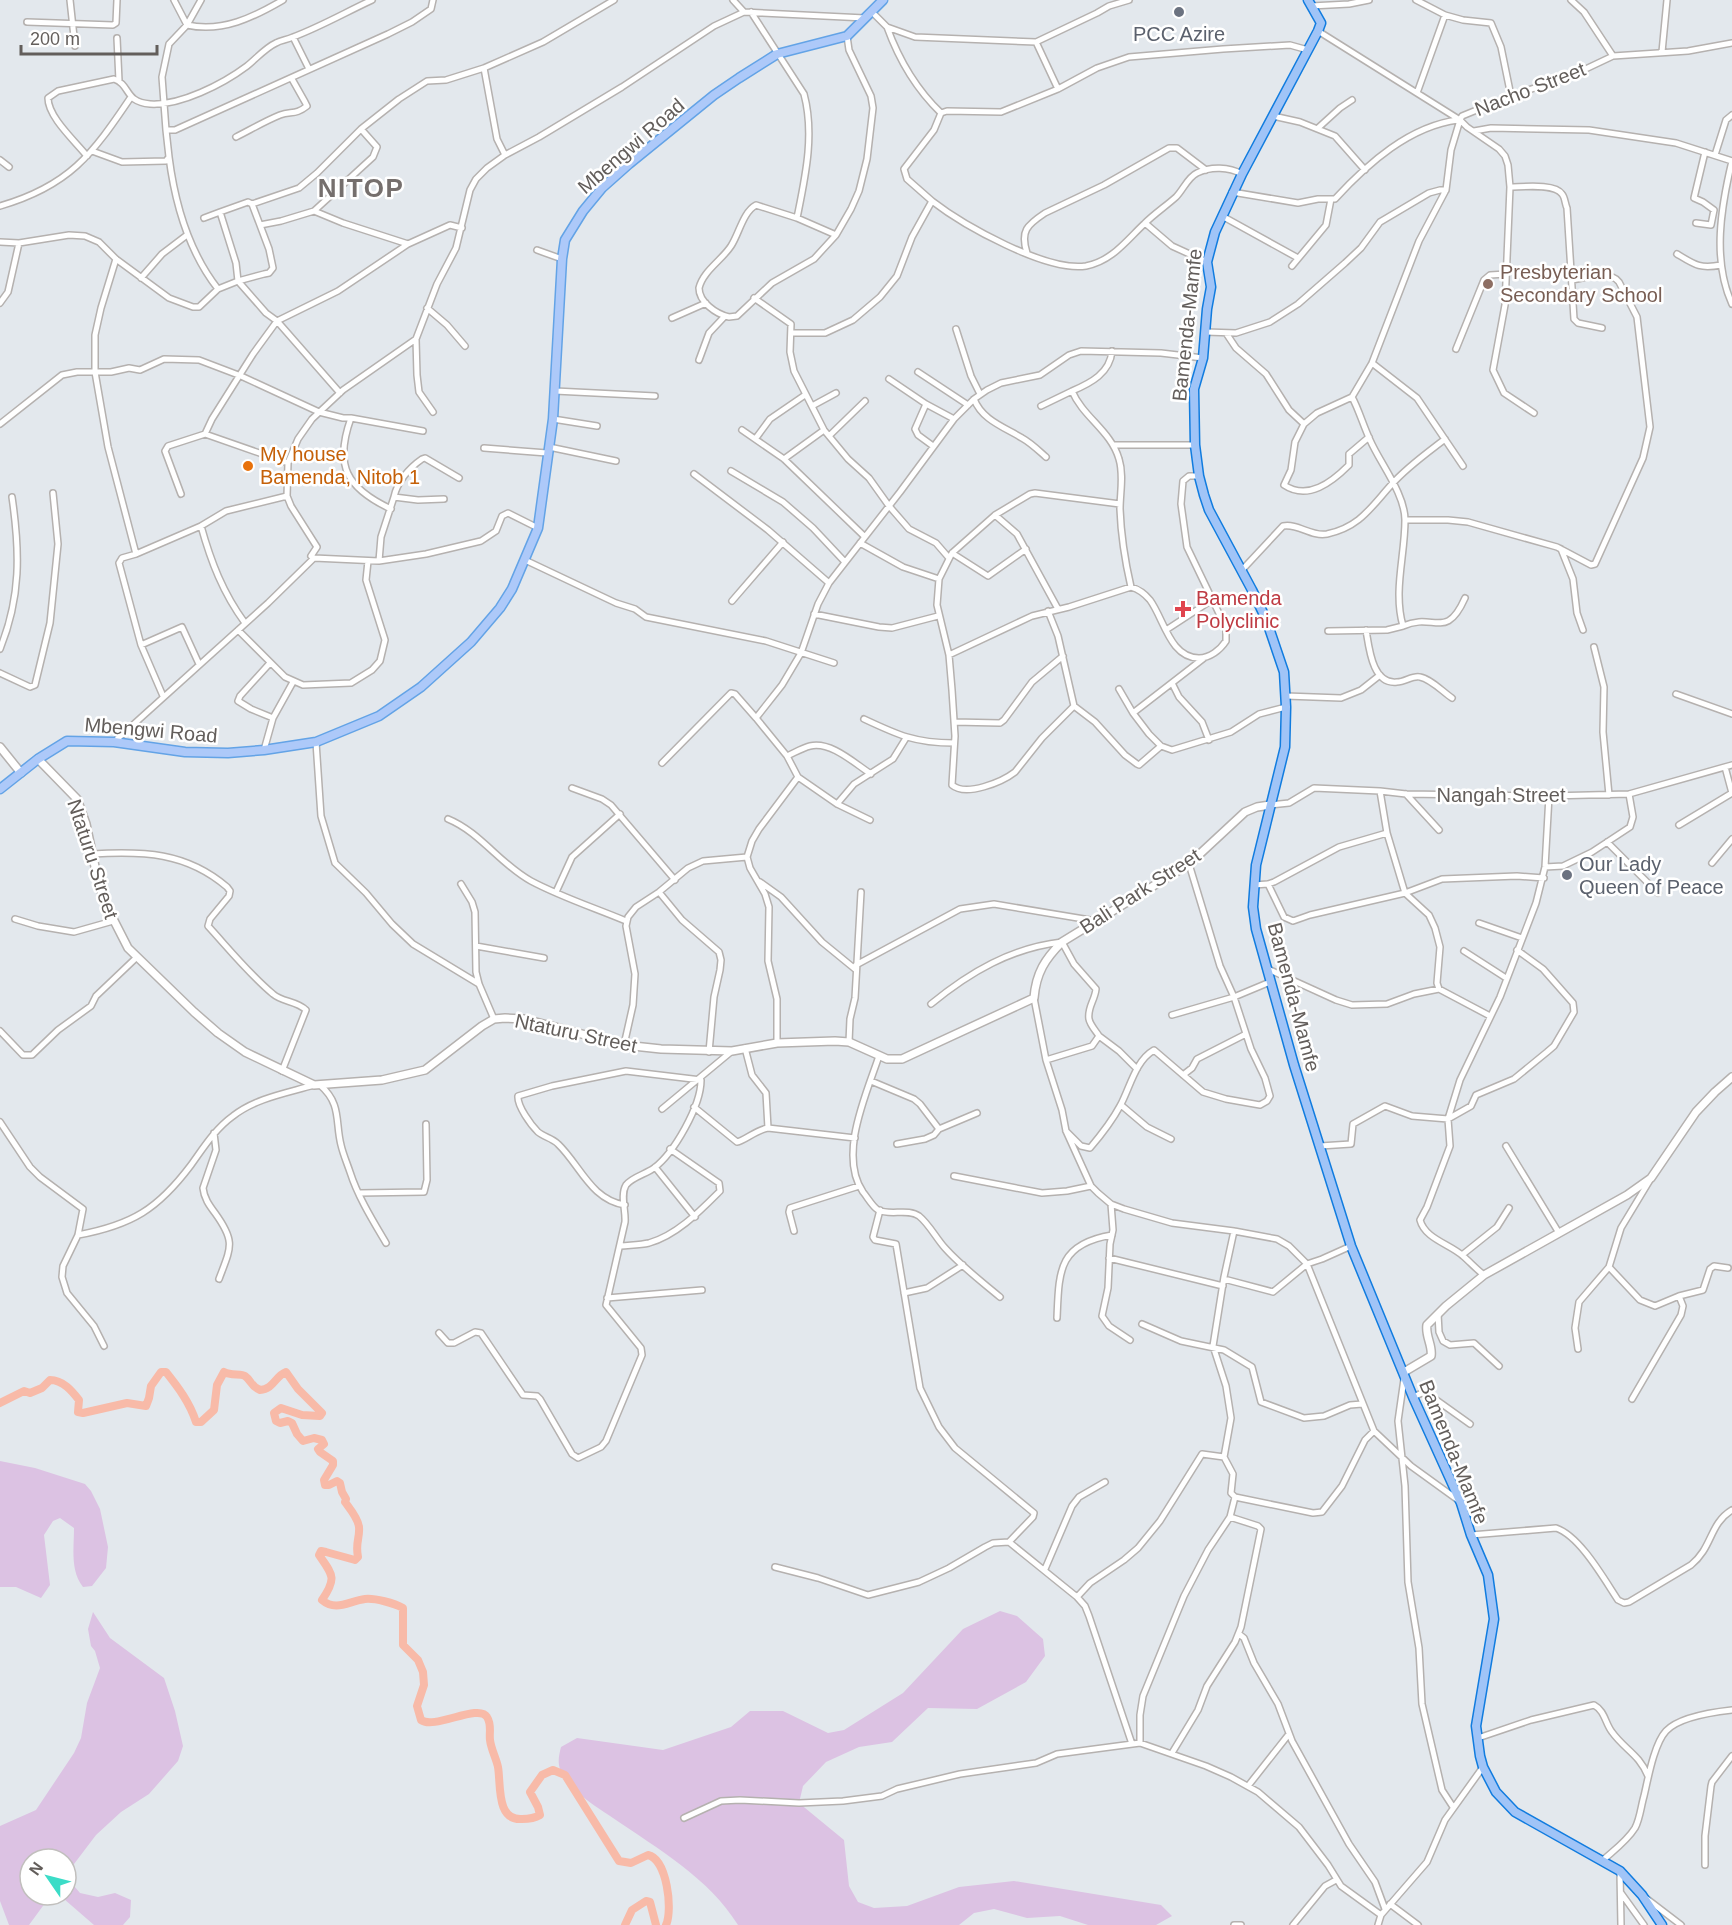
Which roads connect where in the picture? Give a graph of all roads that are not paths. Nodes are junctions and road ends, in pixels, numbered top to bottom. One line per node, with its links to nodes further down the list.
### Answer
1 (70, 0): 22 (street)
2 (117, 0): 22 (street)
3 (174, 0): 23 (street)
4 (201, 0): 23 (street)
5 (283, 0): 23 (street)
6 (372, 0): 27 (street)
7 (433, 0): 37 (street)
8 (614, 0): 36 (street)
9 (733, 0): 18 (street)
10 (883, 0): 19 (main road, Mbengwi Road)
11 (1130, 0): 16 (street)
12 (1369, 0): 17 (street)
13 (1416, 0): 20 (street)
14 (1571, 0): 35 (street)
15 (1667, 0): 33 (street)
16 (1108, 3): 29 (street)
17 (1311, 4): 25 (highway)
18 (748, 12): 19 (street); 34 (street); 57 (street)
19 (869, 15): 24 (street); 26 (main road, Mbengwi Road)
20 (1445, 15): 41 (street); 42 (street)
21 (27, 22): 22 (street)
22 (74, 23): 31 (street)
23 (187, 25): 45 (street)
24 (888, 27): 29 (street); 46 (street)
25 (1318, 31): 32 (highway, Bamenda-Mamfe); 41 (street, Nacho Street)
26 (847, 36): 34 (main road, Mbengwi Road); 83 (street)
27 (293, 37): 37 (street); 45 (street)
28 (117, 38): 39 (street)
29 (1036, 42): 40 (street)
30 (1732, 42): 33 (street, Nacho Street)
31 (75, 46)
32 (1308, 50): 40 (street); 48 (highway, Bamenda-Mamfe)
33 (1662, 52): 35 (street, Nacho Street)
34 (777, 54): 77 (street); 92 (main road, Mbengwi Road)
35 (1613, 56): 42 (street, Nacho Street)
36 (484, 68): 51 (street); 57 (street)
37 (309, 69): 38 (street)
38 (292, 79): 52 (street); 54 (street)
39 (119, 81): 43 (street); 56 (street)
40 (1058, 89): 46 (street)
41 (1417, 93): 49 (street, Nacho Street)
42 (1511, 96): 49 (street, Nacho Street)
43 (130, 97): 45 (street); 56 (street)
44 (1352, 100): 50 (street)
45 (164, 103): 52 (street)
46 (941, 113): 70 (street)
47 (1732, 115): 58 (street)
48 (1274, 116): 50 (street); 65 (highway, Bamenda-Mamfe)
49 (1460, 120): 53 (street); 64 (street); 67 (street)
50 (1317, 128): 64 (street)
51 (361, 129): 71 (street); 73 (street)
52 (166, 130): 59 (street)
53 (1474, 131): 55 (street); 66 (street)
54 (236, 137)
55 (1705, 152): 58 (street); 79 (street)
56 (90, 154): 59 (street); 72 (street)
57 (505, 155): 81 (street)
58 (1715, 155): 61 (street)
59 (169, 157): 82 (street)
60 (0, 160): 62 (street)
61 (1732, 161): 94 (street)
62 (9, 167)
63 (1206, 170): 65 (street); 78 (street); 88 (street)
64 (1365, 170): 69 (street)
65 (1242, 174): 68 (highway, Bamenda-Mamfe)
66 (1510, 187): 96 (street); 98 (street)
67 (1446, 190): 113 (street); 120 (street)
68 (1232, 192): 69 (street); 75 (highway, Bamenda-Mamfe)
69 (1335, 199): 90 (street)
70 (932, 201): 88 (street); 112 (street)
71 (252, 204): 74 (street); 80 (street)
72 (0, 206)
73 (314, 211): 80 (street); 86 (street)
74 (220, 212): 76 (street); 99 (street)
75 (1222, 216): 90 (street); 93 (highway, Bamenda-Mamfe)
76 (204, 218)
77 (797, 218): 83 (street); 103 (street)
78 (1145, 223): 88 (street); 93 (street)
79 (1696, 223)
80 (260, 225): 99 (street)
81 (462, 228): 86 (street); 105 (street)
82 (187, 235): 97 (street); 100 (street)
83 (836, 235): 101 (street)
84 (0, 242): 85 (street)
85 (19, 243): 91 (street); 102 (street)
86 (408, 244): 108 (street)
87 (537, 250): 92 (street)
88 (1027, 254)
89 (1677, 254): 94 (street)
90 (1298, 258): 95 (street)
91 (116, 259): 97 (street); 121 (street)
92 (562, 259): 125 (main road, Mbengwi Road)
93 (1207, 262): 111 (highway, Bamenda-Mamfe)
94 (1721, 265): 104 (street)
95 (1292, 266)
96 (1506, 274): 116 (street); 141 (street)
97 (141, 278): 100 (street)
98 (1572, 280): 109 (street); 188 (street)
99 (238, 281): 100 (street); 108 (street)
100 (218, 290)
101 (754, 298): 106 (street); 112 (street)
102 (0, 303)
103 (706, 303): 106 (street); 107 (street)
104 (1732, 304)
105 (427, 308): 114 (street); 115 (street)
106 (725, 316): 119 (street)
107 (672, 318)
108 (277, 321): 123 (street); 127 (street)
109 (1602, 328)
110 (956, 329): 130 (street)
111 (1206, 332): 113 (street); 118 (highway, Bamenda-Mamfe)
112 (791, 333): 129 (street)
113 (1226, 333): 146 (street)
114 (416, 339): 127 (street); 140 (street)
115 (465, 346)
116 (1456, 349)
117 (1112, 351): 118 (street); 126 (street); 130 (street)
118 (1203, 358): 157 (highway, Bamenda-Mamfe)
119 (699, 360)
120 (1372, 363): 132 (street); 155 (street)
121 (95, 372): 123 (street); 145 (street); 189 (street)
122 (918, 372): 136 (street)
123 (241, 376): 139 (street); 151 (street)
124 (889, 379): 135 (street)
125 (555, 391): 131 (street); 143 (main road, Mbengwi Road)
126 (1072, 391): 138 (street); 156 (street)
127 (340, 393): 139 (street)
128 (836, 393): 137 (street)
129 (806, 394): 137 (street); 154 (street)
130 (980, 394): 133 (street)
131 (655, 396)
132 (1352, 397): 146 (street); 153 (street)
133 (974, 399): 136 (street); 161 (street)
134 (865, 401): 152 (street)
135 (926, 404): 144 (street); 158 (street)
136 (968, 405): 144 (street)
137 (812, 406): 149 (street)
138 (1041, 406)
139 (319, 412): 142 (street); 164 (street)
140 (433, 412)
141 (1534, 412)
142 (351, 418): 150 (street); 179 (street)
143 (553, 419): 147 (street); 160 (main road, Mbengwi Road)
144 (954, 419): 158 (street)
145 (0, 424)
146 (1304, 424): 153 (street)
147 (597, 426)
148 (742, 430): 154 (street)
149 (824, 430): 152 (street); 162 (street)
150 (423, 431)
151 (205, 434): 164 (street); 172 (street)
152 (829, 436): 178 (street)
153 (1369, 437): 170 (street)
154 (756, 438): 162 (street)
155 (1445, 439): 165 (street); 170 (street)
156 (1114, 445): 157 (street); 177 (street)
157 (1195, 445): 168 (highway, Bamenda-Mamfe)
158 (933, 446): 178 (street)
159 (484, 448): 160 (street)
160 (548, 450): 163 (street); 183 (main road, Mbengwi Road)
161 (1046, 457)
162 (784, 459): 184 (street)
163 (616, 461)
164 (288, 463): 173 (street)
165 (1463, 466)
166 (731, 471): 195 (street)
167 (694, 474): 185 (street)
168 (1199, 476): 196 (highway, Bamenda-Mamfe); 201 (street)
169 (459, 478): 175 (street)
170 (1392, 483): 181 (street); 196 (street)
171 (53, 493): 224 (street)
172 (181, 494)
173 (287, 496): 182 (street); 191 (street)
174 (12, 497): 216 (street)
175 (394, 497): 176 (street); 179 (street)
176 (444, 499)
177 (1120, 504): 180 (street); 199 (street)
178 (889, 506): 184 (street); 190 (street)
179 (391, 509): 194 (street)
180 (995, 514): 187 (street); 190 (street)
181 (1405, 520): 188 (street); 208 (street)
182 (201, 526): 189 (street); 207 (street)
183 (538, 528): 192 (main road, Mbengwi Road); 194 (street)
184 (864, 536): 186 (street)
185 (783, 542): 198 (street); 202 (street)
186 (860, 543): 195 (street); 197 (street)
187 (1026, 549): 190 (street); 203 (street)
188 (1561, 549): 212 (street)
189 (136, 554): 214 (street)
190 (951, 555): 197 (street)
191 (314, 558): 193 (street); 207 (street)
192 (525, 560): 217 (street); 244 (main road, Mbengwi Road)
193 (368, 561): 194 (street); 226 (street)
194 (379, 561)
195 (844, 561): 198 (street)
196 (1242, 570): 231 (highway, Bamenda-Mamfe)
197 (939, 579): 206 (street)
198 (829, 583): 205 (street)
199 (1131, 587): 203 (street); 210 (street)
200 (1465, 598): 208 (street)
201 (1212, 600): 210 (street); 220 (street)
202 (732, 601)
203 (1058, 609): 204 (street)
204 (1048, 611): 218 (street); 219 (street)
205 (814, 614): 206 (street); 217 (street)
206 (938, 616): 218 (street)
207 (246, 623): 209 (street)
208 (1403, 626): 211 (street)
209 (238, 630): 221 (street); 223 (street)
210 (1166, 630): 220 (street)
211 (1366, 630): 213 (street); 225 (street)
212 (1583, 630)
213 (1328, 631)
214 (141, 645): 223 (street); 230 (street)
215 (1594, 647): 263 (street)
216 (0, 649)
217 (801, 652): 222 (street); 238 (street)
218 (949, 655): 240 (street)
219 (1063, 656): 233 (street); 240 (street)
220 (1204, 658): 227 (street)
221 (270, 663): 226 (street); 237 (street)
222 (834, 663)
223 (199, 664): 230 (street)
224 (0, 673)
225 (1380, 675): 231 (street); 232 (street)
226 (293, 682): 237 (street)
227 (1172, 683): 235 (street); 242 (street)
228 (1119, 689): 235 (street)
229 (1676, 694): 236 (street)
230 (163, 696): 243 (street)
231 (1286, 696): 234 (highway, Bamenda-Mamfe)
232 (1452, 698)
233 (1074, 706): 245 (street); 246 (street)
234 (1286, 707): 242 (street); 266 (highway, Bamenda-Mamfe)
235 (1133, 713): 246 (street)
236 (1732, 714)
237 (273, 718): 248 (street)
238 (756, 718): 249 (street); 251 (street)
239 (864, 719): 241 (street)
240 (954, 722): 245 (street)
241 (906, 738): 245 (street); 255 (street)
242 (1209, 740): 246 (street)
243 (114, 742): 248 (main road, Mbengwi Road); 250 (main road, Mbengwi Road)
244 (316, 742): 248 (main road, Mbengwi Road); 307 (street)
245 (954, 744)
246 (1161, 746)
247 (0, 747): 254 (street)
248 (264, 750)
249 (787, 756): 255 (street); 256 (street)
250 (38, 759): 254 (main road, Mbengwi Road); 275 (street, Ntaturu Street)
251 (662, 763)
252 (1732, 765): 253 (street, Nangah Street)
253 (1725, 767): 260 (street); 262 (street, Nangah Street)
254 (21, 773): 258 (main road, Mbengwi Road)
255 (871, 774): 265 (street)
256 (798, 777): 265 (street); 276 (street)
257 (572, 788): 267 (street)
258 (0, 789)
259 (1380, 791): 261 (street, Nangah Street); 266 (street, Nangah Street); 272 (street)
260 (1732, 793): 270 (street)
261 (1406, 794): 264 (street, Nangah Street); 271 (street)
262 (1629, 794): 263 (street, Nangah Street); 274 (street)
263 (1610, 795): 264 (street, Nangah Street)
264 (1549, 796): 279 (street)
265 (837, 804): 269 (street)
266 (1270, 805): 278 (street, Bali Park Street); 285 (highway, Bamenda-Mamfe)
267 (620, 814): 281 (street); 286 (street)
268 (448, 819): 286 (street)
269 (870, 820)
270 (1679, 825)
271 (1439, 830)
272 (1387, 833): 284 (street); 289 (street)
273 (1732, 839): 277 (street)
274 (1607, 842): 279 (street); 290 (street)
275 (92, 854): 292 (street, Ntaturu Street); 327 (street)
276 (747, 857): 281 (street); 282 (street)
277 (1712, 863)
278 (1189, 864): 294 (street, Bali Park Street); 309 (street)
279 (1545, 867): 280 (street)
280 (1544, 878): 289 (street); 296 (street)
281 (675, 880): 287 (street)
282 (759, 881): 303 (street); 319 (street)
283 (461, 884): 298 (street)
284 (1268, 884): 285 (street); 289 (street)
285 (1254, 885): 304 (highway, Bamenda-Mamfe)
286 (556, 892): 293 (street)
287 (659, 892): 293 (street); 323 (street)
288 (861, 892): 303 (street)
289 (1406, 893): 308 (street)
290 (1658, 893)
291 (15, 919): 292 (street)
292 (113, 921): 301 (street, Ntaturu Street)
293 (626, 921): 320 (street)
294 (1096, 921): 297 (street, Bali Park Street); 303 (street)
295 (1479, 923): 296 (street)
296 (1522, 938): 299 (street)
297 (1062, 942): 310 (street, Bali Park Street); 311 (street); 317 (street)
298 (476, 946): 302 (street); 307 (street)
299 (1518, 950): 305 (street); 337 (street)
300 (1464, 951): 305 (street)
301 (137, 957): 315 (street); 327 (street, Ntaturu Street)
302 (544, 958)
303 (856, 967): 318 (street)
304 (1267, 969): 306 (highway, Bamenda-Mamfe); 308 (street)
305 (1506, 978): 313 (street)
306 (1270, 982): 309 (street); 347 (highway, Bamenda-Mamfe)
307 (479, 984): 314 (street)
308 (1439, 989): 313 (street)
309 (1234, 997): 312 (street); 316 (street)
310 (1034, 998): 324 (street, Ntaturu Street); 325 (street)
311 (931, 1004)
312 (1172, 1016)
313 (1490, 1016): 337 (street)
314 (494, 1019): 320 (street, Ntaturu Street); 332 (street, Ntaturu Street)
315 (0, 1031)
316 (1246, 1034): 328 (street); 328 (street)
317 (1098, 1036): 325 (street); 326 (street)
318 (849, 1042): 319 (street, Ntaturu Street); 324 (street, Ntaturu Street)
319 (777, 1043): 321 (street, Ntaturu Street)
320 (624, 1045): 323 (street, Ntaturu Street)
321 (745, 1048): 322 (street, Ntaturu Street); 340 (street)
322 (732, 1051): 323 (street, Ntaturu Street); 330 (street)
323 (709, 1052)
324 (879, 1056): 331 (street)
325 (1046, 1060): 342 (street)
326 (1137, 1069): 328 (street); 333 (street)
327 (282, 1071): 332 (street, Ntaturu Street)
328 (1183, 1076)
329 (1732, 1077): 352 (street)
330 (698, 1079): 334 (street); 335 (street); 359 (street)
331 (871, 1081): 341 (street); 344 (street)
332 (317, 1085): 343 (street); 356 (street)
333 (1121, 1105): 342 (street); 345 (street)
334 (694, 1107): 340 (street); 349 (street)
335 (662, 1109)
336 (977, 1113): 341 (street)
337 (1448, 1119): 347 (street); 371 (street)
338 (0, 1122): 366 (street)
339 (426, 1124): 356 (street)
340 (768, 1128): 344 (street)
341 (939, 1129): 346 (street)
342 (1066, 1131): 354 (street)
343 (214, 1133): 366 (street); 378 (street)
344 (855, 1138): 353 (street)
345 (1172, 1139)
346 (897, 1144)
347 (1320, 1146): 370 (highway, Bamenda-Mamfe)
348 (1506, 1146): 365 (street)
349 (670, 1149): 350 (street); 362 (street)
350 (655, 1167): 359 (street); 362 (street)
351 (954, 1176): 354 (street)
352 (1651, 1178): 355 (street); 357 (street)
353 (859, 1186): 361 (street); 363 (street)
354 (1091, 1186): 358 (street)
355 (1634, 1190): 357 (street); 365 (street)
356 (360, 1192): 368 (street)
357 (1640, 1197): 375 (street)
358 (1111, 1204): 364 (street); 367 (street)
359 (625, 1205): 369 (street)
360 (1509, 1208): 371 (street)
361 (880, 1210): 374 (street); 382 (street)
362 (695, 1217): 369 (street)
363 (794, 1231)
364 (1234, 1231): 373 (street); 379 (street)
365 (1558, 1233): 377 (street)
366 (78, 1235): 391 (street)
367 (1112, 1235): 372 (street); 387 (street)
368 (386, 1243)
369 (621, 1246): 385 (street)
370 (1351, 1246): 373 (street); 395 (highway, Bamenda-Mamfe)
371 (1462, 1255): 377 (street)
372 (1109, 1258): 380 (street); 390 (street)
373 (1307, 1264): 379 (street); 398 (street)
374 (963, 1265): 382 (street); 384 (street)
375 (1609, 1267): 383 (street); 393 (street)
376 (1728, 1268): 383 (street)
377 (1484, 1275): 386 (street)
378 (219, 1279)
379 (1224, 1279): 380 (street)
380 (1223, 1286): 392 (street)
381 (702, 1290): 385 (street)
382 (904, 1293): 409 (street)
383 (1680, 1296): 397 (street)
384 (1000, 1297)
385 (607, 1298): 389 (street)
386 (1438, 1314): 394 (street); 395 (street)
387 (1058, 1318)
388 (1142, 1324): 392 (street)
389 (439, 1333)
390 (1130, 1340)
391 (104, 1346)
392 (1213, 1346): 398 (street); 401 (street)
393 (1578, 1349)
394 (1499, 1366)
395 (1404, 1372): 396 (highway, Bamenda-Mamfe); 402 (street)
396 (1413, 1397): 399 (street); 405 (highway, Bamenda-Mamfe)
397 (1632, 1399)
398 (1362, 1404): 400 (street)
399 (1470, 1424)
400 (1374, 1431): 402 (street); 404 (street)
401 (1224, 1457): 404 (street); 412 (street)
402 (1403, 1458): 405 (street); 424 (street)
403 (1105, 1482): 411 (street)
404 (1235, 1497): 407 (street)
405 (1461, 1503): 408 (highway, Bamenda-Mamfe)
406 (1732, 1510): 408 (street)
407 (1230, 1517): 413 (street); 417 (street)
408 (1471, 1535): 416 (highway, Bamenda-Mamfe)
409 (1009, 1542): 410 (street); 411 (street)
410 (776, 1567)
411 (1045, 1569): 412 (street)
412 (1077, 1597): 418 (street)
413 (1239, 1634): 415 (street); 419 (street)
414 (1732, 1710): 422 (street)
415 (1289, 1734): 423 (street); 432 (street)
416 (1478, 1738): 421 (highway, Bamenda-Mamfe); 422 (street)
417 (1140, 1743): 418 (street); 419 (street)
418 (1132, 1744): 425 (street)
419 (1172, 1753): 423 (street)
420 (1732, 1756): 427 (street)
421 (1483, 1767): 424 (street); 426 (highway, Bamenda-Mamfe)
422 (1649, 1778): 426 (street)
423 (1248, 1786): 429 (street)
424 (1453, 1807): 432 (street)
425 (684, 1818)
426 (1602, 1861): 428 (highway, Bamenda-Mamfe)
427 (1705, 1865)
428 (1620, 1871): 430 (street); 431 (highway, Bamenda-Mamfe)
429 (1336, 1880): 432 (street); 435 (street)
430 (1621, 1893): 438 (street); 439 (street)
431 (1642, 1895): 440 (highway, Bamenda-Mamfe); 441 (street)
432 (1385, 1909): 436 (street); 437 (street)
433 (1234, 1925): 434 (street)
434 (1241, 1925)
435 (1293, 1925)
436 (1378, 1925)
437 (1418, 1925)
438 (1621, 1925)
439 (1644, 1925)
440 (1662, 1925)
441 (1682, 1925)

